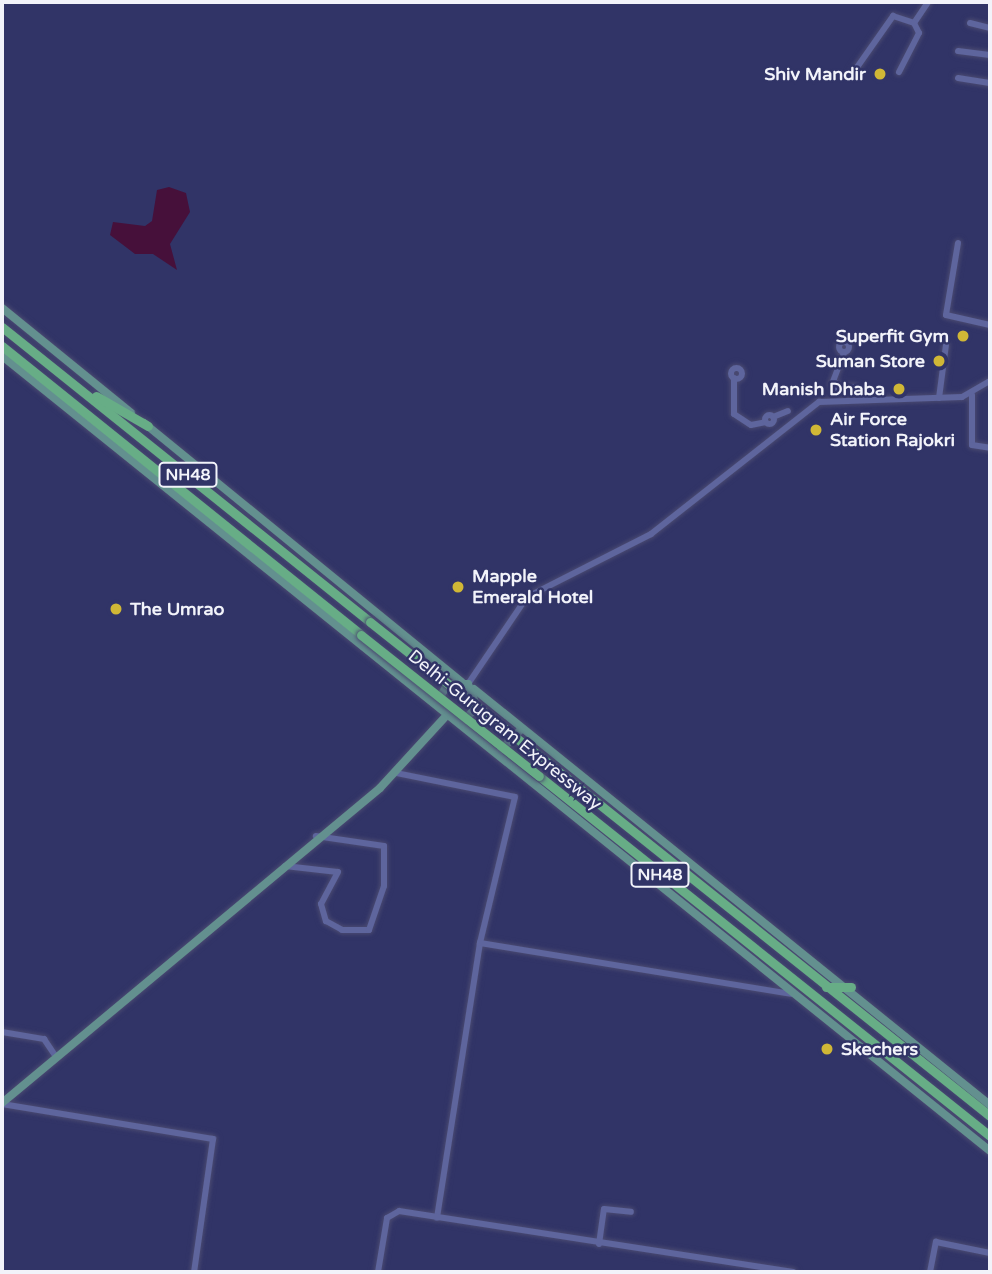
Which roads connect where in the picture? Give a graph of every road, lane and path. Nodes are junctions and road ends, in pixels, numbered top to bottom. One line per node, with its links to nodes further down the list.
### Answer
1 (928, 2): 2 (street)
2 (914, 23): 7 (street); 8 (street)
3 (970, 23): 4 (street)
4 (990, 28)
5 (958, 51): 6 (street)
6 (990, 55)
7 (899, 72)
8 (853, 73)
9 (958, 78): 10 (street)
10 (990, 83)
11 (958, 243): 13 (street)
12 (2, 308): 29 (main road)
13 (990, 325)
14 (2, 327): 22 (highway, Delhi-Gurugram Expressway / NH48)
15 (946, 345): 25 (street)
16 (2, 346): 50 (highway, Delhi-Gurugram Expressway / NH48, bridge)
17 (844, 352): 21 (street)
18 (2, 357): 33 (main road)
19 (734, 378): 28 (street)
20 (990, 381): 24 (street)
21 (835, 386): 23 (street); 26 (street)
22 (79, 387): 29 (highway); 42 (highway, Delhi-Gurugram Expressway / NH48, bridge)
23 (855, 387)
24 (972, 395): 25 (street); 31 (street)
25 (939, 398): 26 (street)
26 (828, 400): 30 (street)
27 (788, 411): 28 (street)
28 (770, 421): 30 (street)
29 (148, 426): 32 (main road)
30 (781, 432): 34 (street)
31 (990, 448)
32 (408, 638): 33 (main road); 34 (main road)
33 (384, 664): 35 (main road)
34 (468, 685): 35 (main road); 35 (main road); 36 (main road)
35 (446, 717): 37 (main road); 38 (main road)
36 (522, 728): 37 (main road); 43 (main road)
37 (502, 758): 44 (main road)
38 (396, 773): 39 (main road); 41 (street)
39 (316, 836): 40 (main road); 40 (street)
40 (283, 866): 46 (main road)
41 (480, 943): 44 (street); 53 (street)
42 (826, 987): 43 (highway); 49 (highway, Delhi-Gurugram Expressway / NH48)
43 (851, 987): 48 (main road)
44 (791, 994): 51 (main road)
45 (2, 1032): 46 (street)
46 (56, 1057): 47 (main road)
47 (2, 1104): 56 (street)
48 (990, 1105)
49 (990, 1116)
50 (990, 1136)
51 (990, 1151)
52 (631, 1212): 54 (street)
53 (437, 1218): 54 (street); 57 (street)
54 (598, 1244): 58 (street)
55 (990, 1253): 59 (street)
56 (194, 1272)
57 (378, 1272)
58 (793, 1272)
59 (930, 1272)

